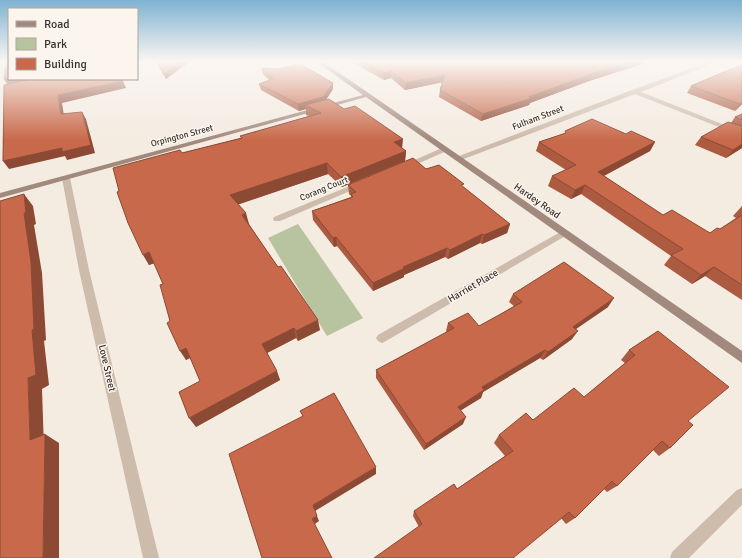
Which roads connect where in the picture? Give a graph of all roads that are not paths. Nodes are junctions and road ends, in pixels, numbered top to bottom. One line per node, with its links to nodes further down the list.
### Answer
1 (357, 88): 4 (street, Hardey Road)
2 (642, 88): 3 (street, Fulham Street)
3 (634, 91): 5 (street); 7 (street, Fulham Street)
4 (368, 96): 6 (street, Hardey Road); 9 (street, Orpington Street)
5 (742, 134)
6 (445, 150): 7 (street, Hardey Road); 8 (street)
7 (458, 158): 13 (street, Hardey Road)
8 (394, 171)
9 (66, 178): 11 (street, Orpington Street); 17 (street, Love Street)
10 (365, 183): 12 (street, Corang Court)
11 (0, 196)
12 (277, 218)
13 (564, 233): 14 (street, Harriet Place); 15 (street, Hardey Road)
14 (382, 338)
15 (742, 358)
16 (742, 496): 18 (street)
17 (151, 558)
18 (678, 558)

